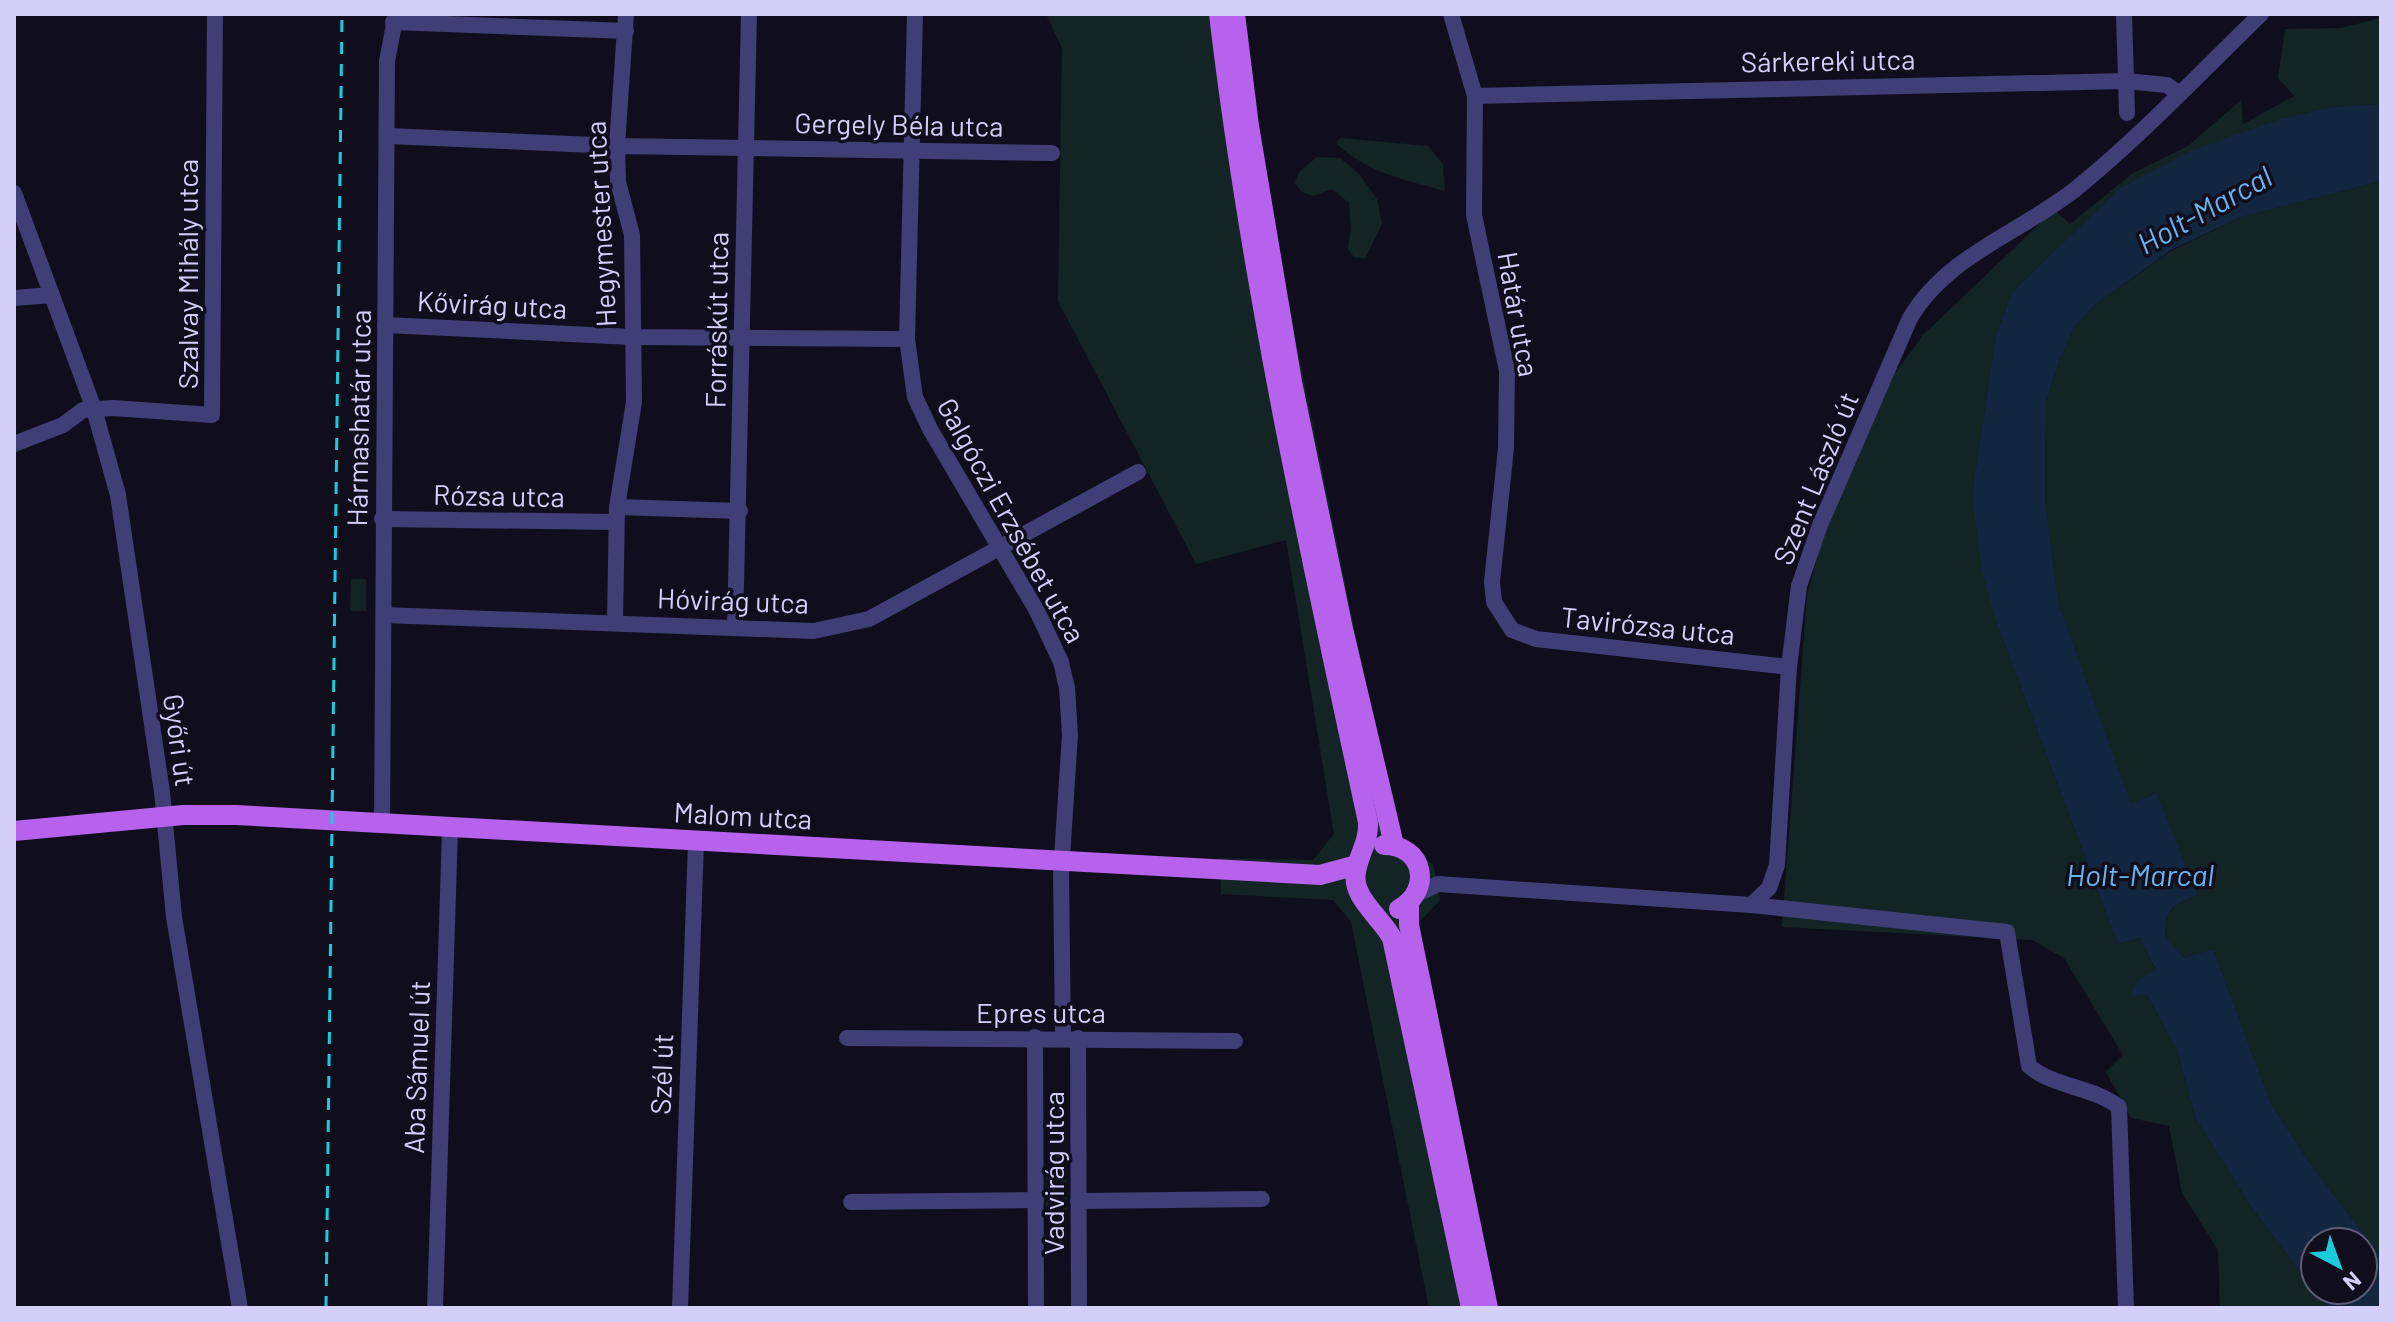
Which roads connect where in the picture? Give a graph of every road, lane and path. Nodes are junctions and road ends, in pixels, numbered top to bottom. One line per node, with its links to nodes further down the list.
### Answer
1 (215, 14): 27 (street, Szalvay Mihály utca)
2 (749, 14): 16 (street, Forráskút utca)
3 (915, 14): 18 (street, Galgóczi Erzsébet utca)
4 (1219, 14): 46 (main road)
5 (1235, 14): 44 (main road)
6 (1451, 14): 13 (street, Határ utca)
7 (2124, 14): 11 (street)
8 (2261, 14): 12 (street, Szent László út)
9 (395, 18): 10 (street); 15 (street, Hármashatár utca)
10 (626, 22): 17 (street, Hegymester utca)
11 (2125, 81): 12 (street, Sárkereki utca); 13 (street, Sárkereki utca); 14 (street)
12 (2179, 94): 38 (street, Szent László út)
13 (1475, 96): 36 (street, Határ utca)
14 (2127, 113)
15 (388, 136): 17 (street, Gergely Béla utca); 23 (street, Hármashatár utca)
16 (745, 145): 17 (street, Gergely Béla utca); 18 (street, Gergely Béla utca); 25 (street, Forráskút utca)
17 (617, 146): 24 (street, Hegymester utca)
18 (912, 152): 19 (street, Gergely Béla utca); 26 (street, Galgóczi Erzsébet utca)
19 (1052, 153)
20 (14, 193): 21 (street, Győri út)
21 (52, 295): 22 (street); 27 (street, Győri út)
22 (14, 298)
23 (385, 325): 24 (street, Kővirág utca); 32 (street, Hármashatár utca)
24 (632, 337): 25 (street, Kővirág utca); 31 (street, Hegymester utca)
25 (741, 337): 26 (street, Kővirág utca); 30 (street, Forráskút utca)
26 (907, 339): 33 (street, Galgóczi Erzsébet utca)
27 (94, 409): 28 (street); 39 (street, Győri út)
28 (14, 444)
29 (1138, 472): 33 (street, Hóvirág utca)
30 (740, 511): 31 (street, Rózsa utca); 37 (street, Forráskút utca)
31 (616, 514): 32 (street, Rózsa utca); 35 (street, Hegymester utca)
32 (382, 519): 34 (street, Hármashatár utca)
33 (999, 548): 37 (street, Hóvirág utca); 45 (street, Galgóczi Erzsébet utca)
34 (384, 615): 35 (street, Hóvirág utca); 40 (street, Hármashatár utca)
35 (615, 621): 37 (street, Hóvirág utca)
36 (1505, 624): 38 (street, Tavirózsa utca)
37 (735, 628)
38 (1789, 667): 53 (street, Szent László út)
39 (162, 818): 40 (main road, Malom utca); 42 (main road, Malom utca); 62 (street, Győri út)
40 (382, 825): 41 (main road, Malom utca)
41 (450, 829): 43 (main road, Malom utca); 63 (street, Aba Sámuel út)
42 (14, 831)
43 (696, 841): 45 (main road, Malom utca); 64 (street, Szél út)
44 (1394, 845): 46 (main road); 47 (main road)
45 (1064, 860): 48 (main road, Malom utca); 56 (street, Vadvirág utca)
46 (1360, 860): 48 (main road); 50 (main road)
47 (1419, 865): 49 (street); 51 (main road)
48 (1320, 875): 50 (main road)
49 (1438, 884): 51 (street); 53 (street)
50 (1356, 887): 52 (main road)
51 (1413, 899): 52 (main road); 68 (main road)
52 (1369, 905): 67 (main road)
53 (1751, 905): 69 (street)
54 (1035, 1037): 55 (street, Epres utca); 56 (street, Epres utca); 59 (street)
55 (847, 1038)
56 (1070, 1038): 57 (street, Epres utca); 60 (street, Vadvirág utca)
57 (1235, 1041)
58 (1262, 1199): 60 (street)
59 (1036, 1200): 61 (street); 65 (street)
60 (1078, 1201): 66 (street, Vadvirág utca)
61 (851, 1202)
62 (240, 1308)
63 (435, 1308)
64 (680, 1308)
65 (1036, 1308)
66 (1079, 1308)
67 (1471, 1308)
68 (1488, 1308)
69 (2126, 1308)

